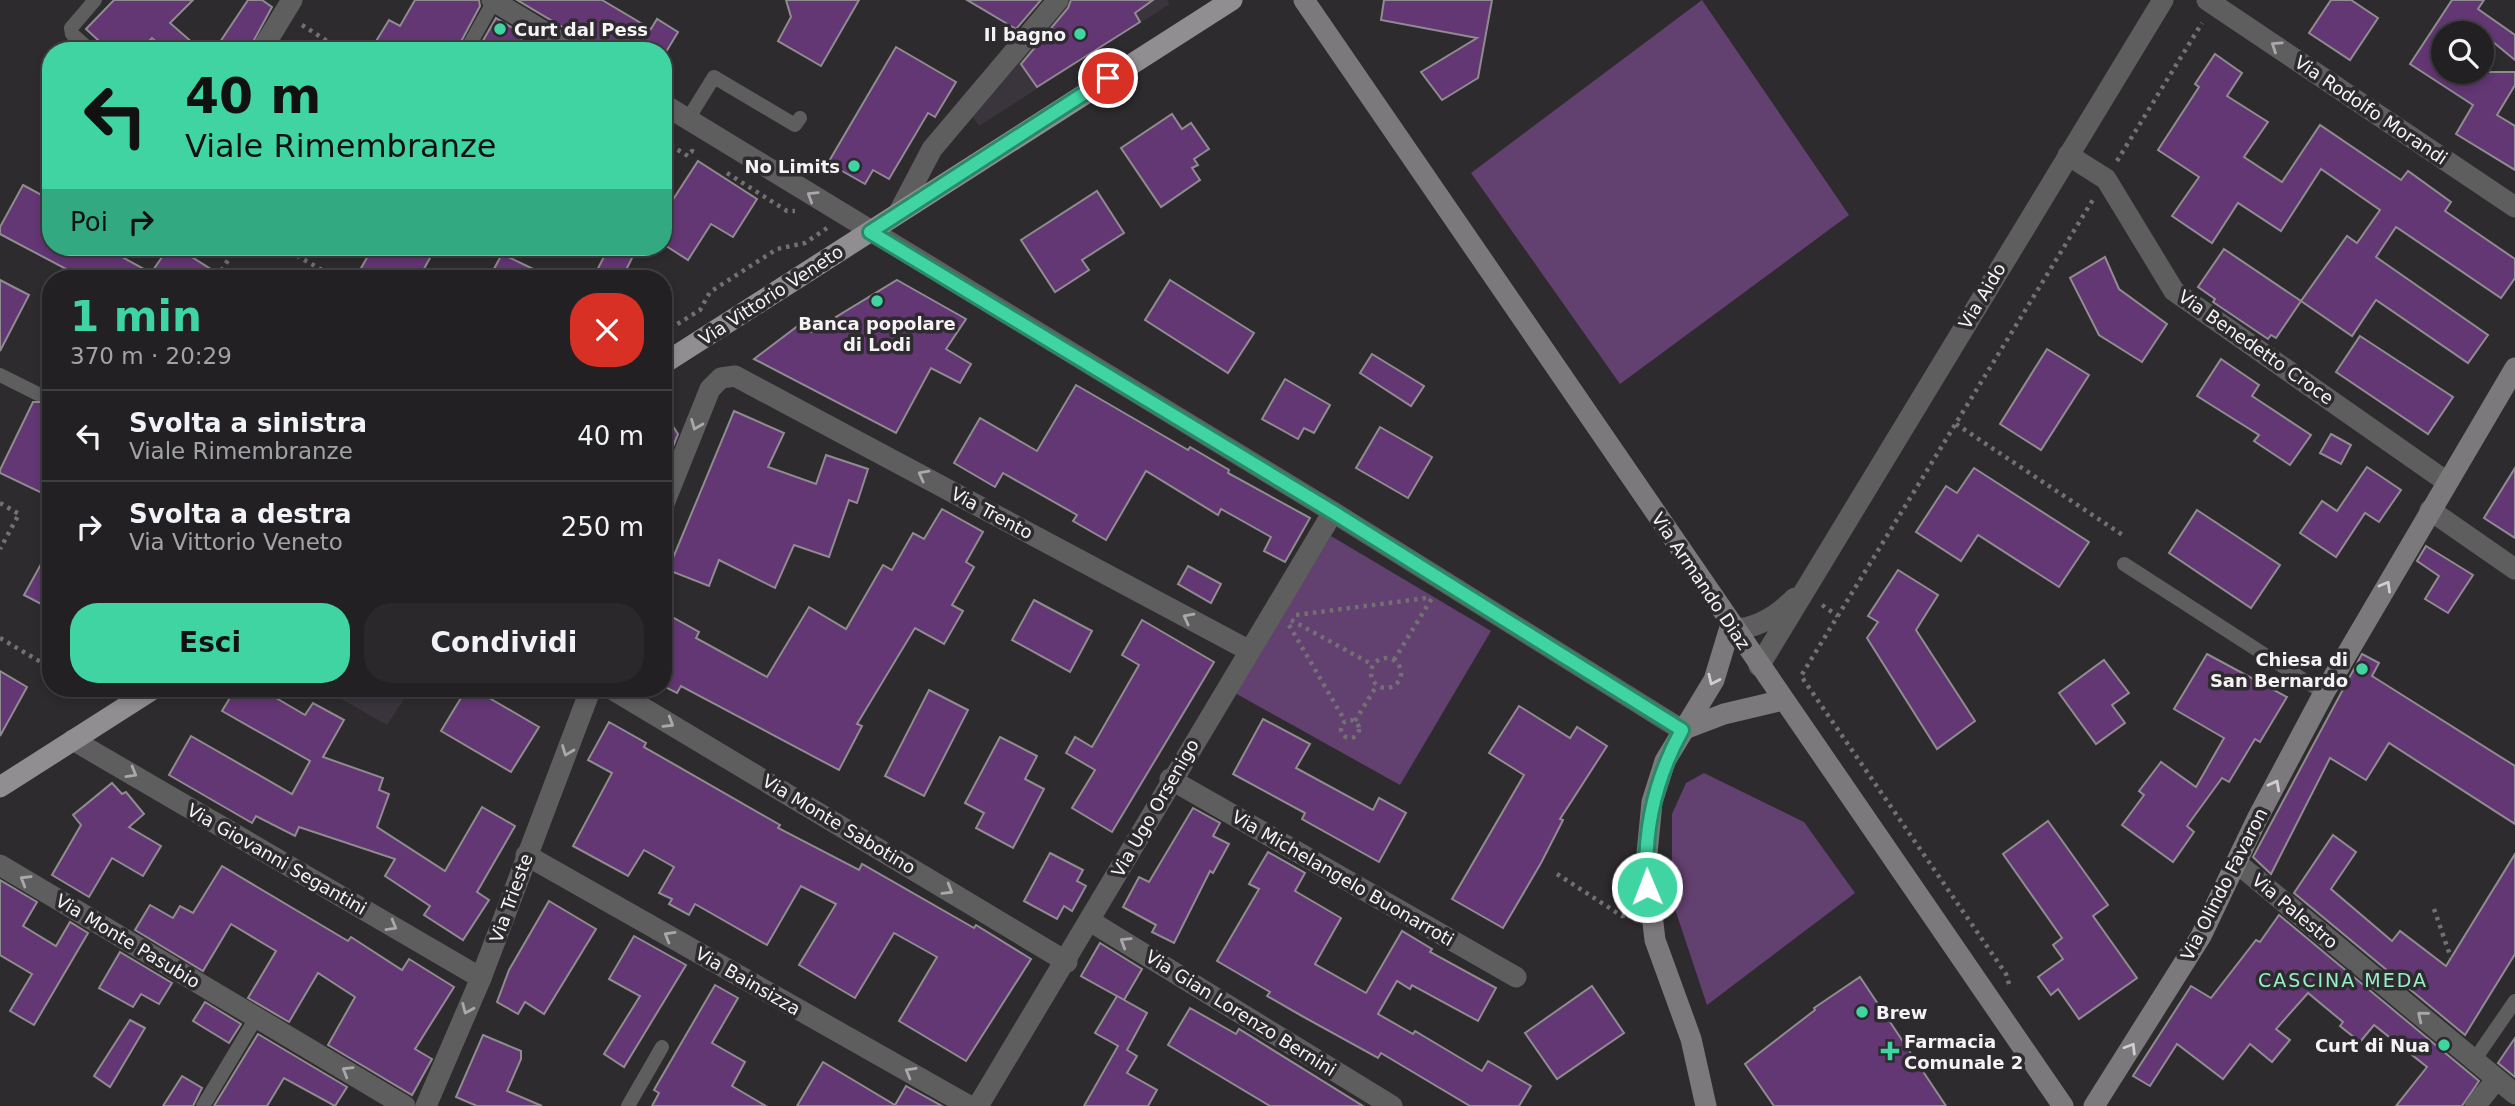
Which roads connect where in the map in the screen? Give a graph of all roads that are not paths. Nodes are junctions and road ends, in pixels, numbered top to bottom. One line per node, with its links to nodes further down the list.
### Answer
1 (95, 0): 9 (lane)
2 (494, 0): 11 (lane); 12 (street)
3 (1058, 0): 18 (street)
4 (1232, 0): 18 (main road, Via Vittorio Veneto)
5 (1304, 0): 31 (street, Via Armando Diaz)
6 (2163, 0): 16 (street, Via Aido)
7 (289, 6): 10 (street)
8 (2216, 6): 17 (street, Via Rodolfo Morandi, one-way to 8)
9 (81, 42)
10 (267, 42)
11 (471, 42)
12 (562, 42)
13 (672, 109): 15 (street)
14 (800, 118): 15 (lane)
15 (688, 119): 19 (street, one-way to 15)
16 (2068, 155): 24 (street, Via Benedetto Croce); 30 (street, Via Aido)
17 (2515, 207)
18 (899, 212): 19 (main road, Via Vittorio Veneto)
19 (870, 232): 20 (main road, Via Vittorio Veneto); 27 (street)
20 (672, 359)
21 (2515, 368): 24 (street, Via Olindo Favaron)
22 (0, 375): 23 (lane)
23 (37, 394)
24 (2447, 482): 26 (street, Via Olindo Favaron)
25 (672, 484): 32 (street, Via Trento, one-way to 25)
26 (2430, 510): 29 (street); 34 (street, Via Olindo Favaron, one-way to 26)
27 (1333, 512): 32 (street, Via Ugo Orsenigo); 39 (street)
28 (2124, 564): 34 (lane)
29 (2515, 569)
30 (1810, 597): 31 (street, Via Aido); 33 (street, Via Aido)
31 (1731, 624): 33 (street, Via Armando Diaz); 39 (street, one-way to 39)
32 (1248, 650): 41 (street, Via Ugo Orsenigo)
33 (1759, 666): 38 (street, Via Armando Diaz)
34 (2324, 693): 44 (street, Via Olindo Favaron, one-way to 34)
35 (141, 697): 40 (main road)
36 (587, 697): 43 (street, Via Trieste, one-way to 43)
37 (625, 697): 47 (street, Via Monte Sabotino, one-way to 47)
38 (1783, 700): 39 (street); 64 (street, Via Armando Diaz)
39 (1682, 730): 63 (street)
40 (73, 740): 42 (main road); 49 (street, Via Giovanni Segantini, one-way to 49)
41 (1170, 779): 46 (street, Via Ugo Orsenigo); 48 (street, Via Michelangelo Buonarroti)
42 (0, 787)
43 (526, 855): 49 (street, Via Trieste); 60 (street, Via Bainsizza, one-way to 43)
44 (2237, 863): 53 (street, Via Palestro, one-way to 44); 65 (street, Via Olindo Favaron, one-way to 44)
45 (0, 865): 51 (street, Via Monte Pasubio, one-way to 45)
46 (1090, 920): 47 (street, Via Ugo Orsenigo); 62 (street, Via Gian Lorenzo Bernini, one-way to 46)
47 (1067, 962): 61 (street, Via Ugo Orsenigo)
48 (1516, 977)
49 (481, 978): 58 (street, Via Trieste, one-way to 58)
50 (2515, 1001): 53 (lane)
51 (256, 1018): 56 (lane); 57 (street, Via Monte Pasubio, one-way to 51)
52 (662, 1047): 59 (lane)
53 (2475, 1059): 54 (street, Via Palestro)
54 (2496, 1080): 55 (street, Via Palestro); 66 (street)
55 (2515, 1094)
56 (203, 1106)
57 (405, 1106)
58 (426, 1106)
59 (628, 1106)
60 (969, 1106)
61 (978, 1106)
62 (1392, 1106)
63 (1706, 1106)
64 (2063, 1106)
65 (2094, 1106)
66 (2475, 1106)

